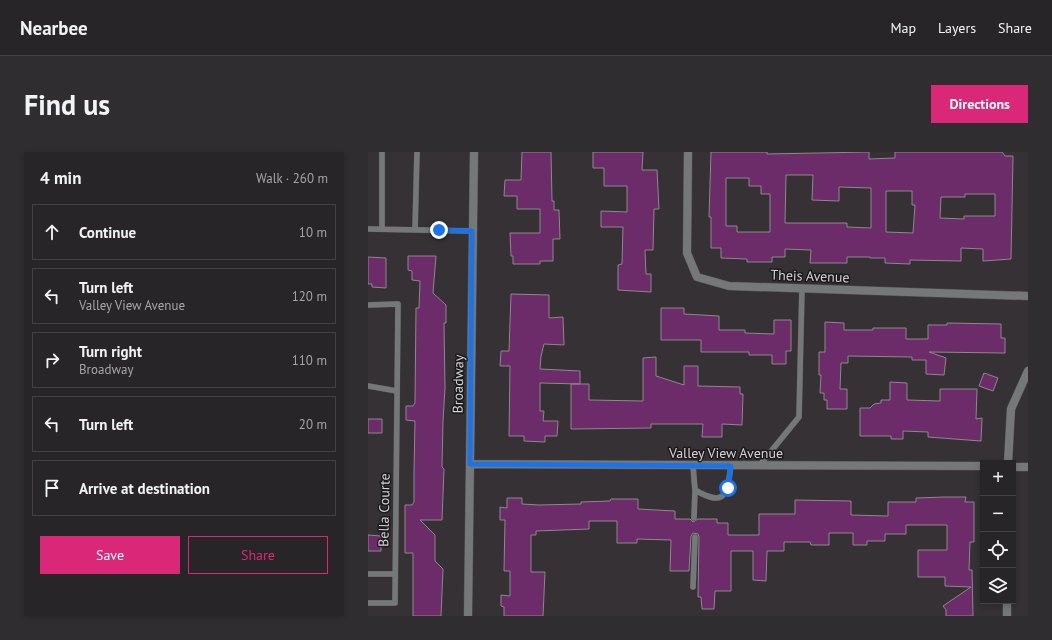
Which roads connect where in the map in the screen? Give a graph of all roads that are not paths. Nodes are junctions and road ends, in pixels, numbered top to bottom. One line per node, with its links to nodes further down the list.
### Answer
1 (382, 152): 6 (lane)
2 (417, 152): 7 (lane)
3 (474, 152): 8 (street, Broadway)
4 (688, 152): 9 (street, Theis Avenue)
5 (368, 229): 6 (lane)
6 (382, 229): 7 (lane)
7 (415, 230): 8 (lane)
8 (472, 231): 16 (street, Broadway)
9 (802, 288): 10 (street, Theis Avenue); 19 (lane)
10 (1028, 296)
11 (368, 305): 14 (lane, Bella Courte)
12 (1028, 371): 15 (street)
13 (368, 386): 14 (lane)
14 (397, 391): 27 (lane, Bella Courte)
15 (1008, 460)
16 (470, 464): 17 (street, Valley View Avenue); 31 (street, Broadway)
17 (693, 466): 18 (street, Valley View Avenue); 23 (lane)
18 (731, 466): 19 (street, Valley View Avenue); 23 (lane)
19 (759, 466): 20 (street, Valley View Avenue)
20 (980, 466)
21 (1016, 467): 22 (street)
22 (1028, 467)
23 (695, 490): 24 (lane)
24 (694, 518)
25 (694, 537): 28 (lane)
26 (368, 574): 27 (lane)
27 (396, 574): 29 (lane, Bella Courte)
28 (693, 587)
29 (368, 603)
30 (1007, 604): 32 (street)
31 (468, 616)
32 (1007, 616)

